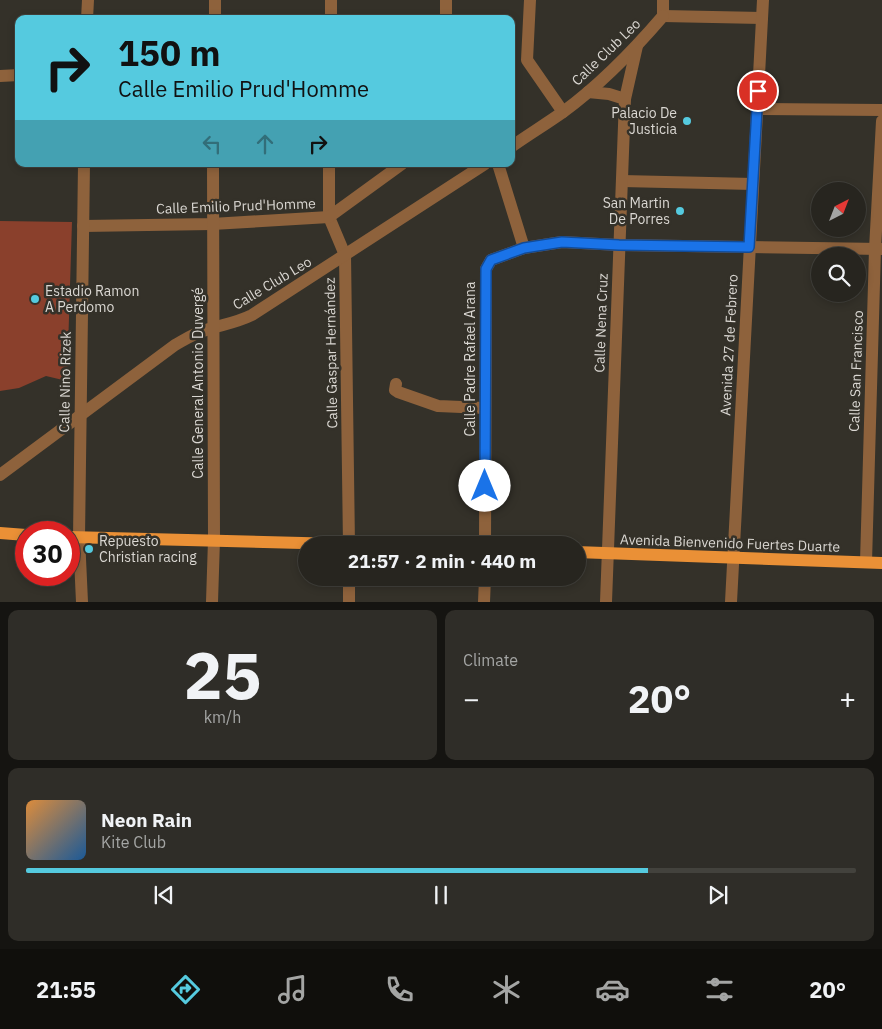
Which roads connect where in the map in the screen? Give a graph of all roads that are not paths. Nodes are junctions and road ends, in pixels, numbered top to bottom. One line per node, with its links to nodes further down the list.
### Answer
1 (88, 0): 8 (street)
2 (215, 0): 9 (street)
3 (331, 0): 10 (street)
4 (446, 0): 11 (street)
5 (530, 0): 21 (street)
6 (663, 0): 12 (street)
7 (763, 0): 13 (street, Avenida 27 de Febrero)
8 (87, 15)
9 (215, 15)
10 (331, 15)
11 (446, 15)
12 (663, 16): 13 (street); 14 (street, Calle Club Leo)
13 (762, 18): 19 (street, Avenida 27 de Febrero)
14 (637, 46): 17 (street, Calle Club Leo); 18 (street, Calle Nena Cruz)
15 (0, 76): 16 (street)
16 (15, 76)
17 (588, 92): 18 (street); 21 (street, Calle Club Leo)
18 (625, 99): 30 (street, Calle Nena Cruz)
19 (757, 109): 20 (street); 31 (street, Avenida 27 de Febrero)
20 (882, 110)
21 (564, 112): 23 (street, Calle Club Leo)
22 (882, 122): 38 (street, Calle San Francisco)
23 (515, 144)
24 (84, 167): 34 (street, Calle Nino Rizek)
25 (214, 167): 33 (street, Calle General Antonio Duvergé)
26 (330, 167): 32 (street, Calle Gaspar Hernández)
27 (398, 167): 32 (street, Calle Emilio Prud'Homme)
28 (480, 167): 39 (street, Calle Club Leo)
29 (499, 167): 37 (street)
30 (622, 181): 31 (street); 35 (street, Calle Nena Cruz)
31 (753, 184): 36 (street, Avenida 27 de Febrero)
32 (329, 217): 33 (street, Calle Emilio Prud'Homme); 39 (street, Calle Gaspar Hernández)
33 (212, 224): 34 (street, Calle Emilio Prud'Homme); 40 (street, Calle General Antonio Duvergé)
34 (83, 226): 43 (street, Calle Nino Rizek)
35 (619, 245): 36 (street); 37 (street); 54 (street, Calle Nena Cruz)
36 (749, 247): 38 (street); 55 (street, Avenida 27 de Febrero)
37 (524, 248): 42 (street, Calle Padre Rafael Arana)
38 (878, 249): 56 (street, Calle San Francisco)
39 (345, 255): 40 (street, Calle Club Leo); 48 (street, Calle Gaspar Hernández)
40 (213, 328): 43 (street, Calle Club Leo); 51 (street, Calle General Antonio Duvergé)
41 (396, 384): 42 (street)
42 (485, 408): 49 (street, Calle Padre Rafael Arana)
43 (80, 415): 44 (street, Calle Club Leo); 45 (street, Calle Nino Rizek)
44 (0, 475)
45 (75, 521)
46 (0, 533): 47 (main road)
47 (15, 534)
48 (349, 536)
49 (485, 536)
50 (80, 537): 51 (main road)
51 (214, 540): 52 (main road); 62 (street, Calle General Antonio Duvergé)
52 (298, 542)
53 (586, 553): 54 (main road, Avenida Bienvenido Fuertes Duarte)
54 (608, 554): 55 (main road, Avenida Bienvenido Fuertes Duarte); 65 (street, Calle Nena Cruz)
55 (734, 559): 56 (main road, Avenida Bienvenido Fuertes Duarte); 66 (street, Avenida 27 de Febrero)
56 (866, 562): 57 (main road, Avenida Bienvenido Fuertes Duarte)
57 (882, 563)
58 (80, 586): 61 (street, Calle Nino Rizek)
59 (349, 586): 63 (street)
60 (484, 586): 64 (street)
61 (82, 602)
62 (212, 602)
63 (349, 602)
64 (484, 602)
65 (606, 602)
66 (731, 602)

